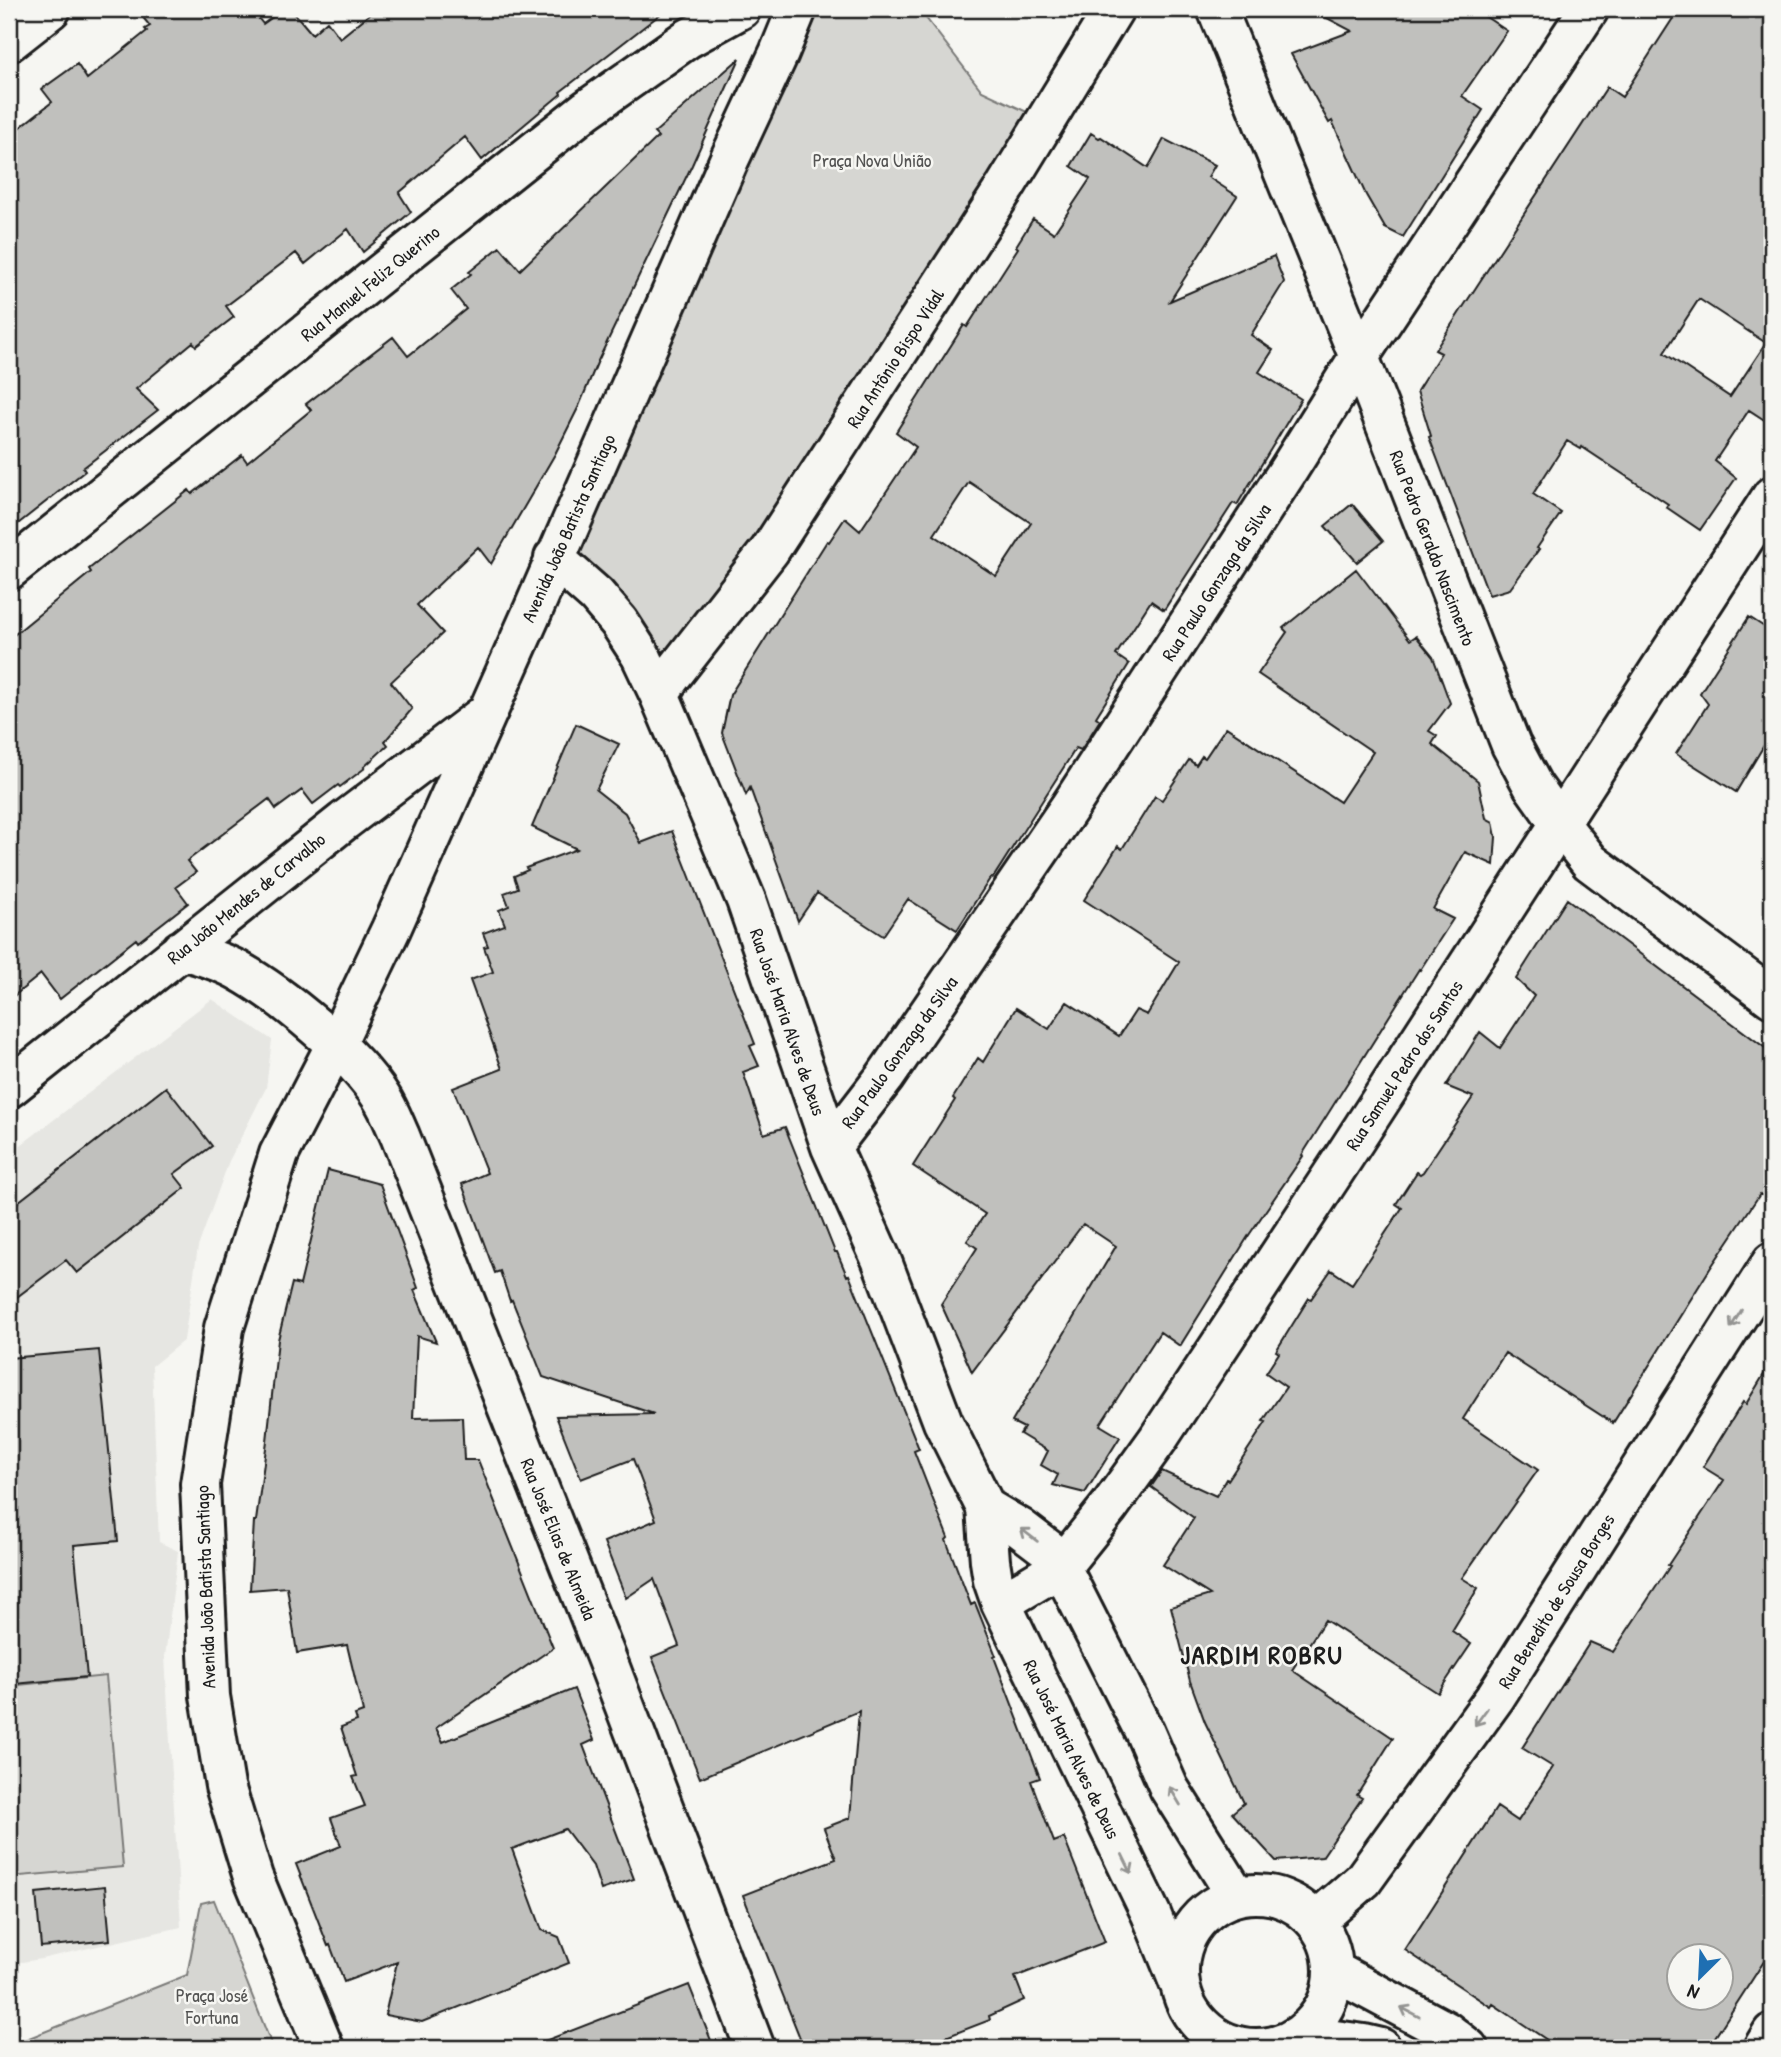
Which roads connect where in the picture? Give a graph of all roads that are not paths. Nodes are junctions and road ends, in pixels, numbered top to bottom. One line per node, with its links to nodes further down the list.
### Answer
1 (51, 9): 7 (street)
2 (741, 9): 11 (street, Rua Manuel Feliz Querino)
3 (797, 9): 10 (street, Avenida João Batista Santiago)
4 (1114, 9): 12 (street, Rua Antônio Bispo Vidal)
5 (1217, 9): 8 (street, Rua Pedro Geraldo Nascimento)
6 (1589, 9): 8 (street, Rua Paulo Gonzaga da Silva)
7 (9, 42)
8 (1359, 357): 14 (street, Rua Pedro Geraldo Nascimento); 19 (street, Rua Paulo Gonzaga da Silva)
9 (1772, 496): 14 (street, Rua Samuel Pedro dos Santos)
10 (554, 558): 12 (street, Rua José Maria Alves de Deus); 13 (street, Avenida João Batista Santiago)
11 (9, 570)
12 (659, 694): 19 (street, Rua José Maria Alves de Deus)
13 (487, 713): 15 (street, Rua João Mendes de Carvalho); 17 (street, Avenida João Batista Santiago)
14 (1560, 824): 16 (street, Rua Pedro Geraldo Nascimento); 22 (street, Rua Samuel Pedro dos Santos)
15 (181, 950): 17 (street); 18 (street, Rua João Mendes de Carvalho)
16 (1772, 998)
17 (335, 1046): 31 (street, Avenida João Batista Santiago); 32 (street, Rua José Elias de Almeida)
18 (9, 1088)
19 (831, 1147): 21 (street, Rua José Maria Alves de Deus)
20 (1772, 1262): 25 (street, Rua Benedito de Sousa Borges, one-way to 25)
21 (986, 1508): 22 (street, one-way to 21); 23 (street, Rua José Maria Alves de Deus)
22 (1060, 1567): 23 (street, Rua Samuel Pedro dos Santos); 24 (street, one-way to 22)
23 (1001, 1603): 27 (street, Rua José Maria Alves de Deus, one-way to 27)
24 (1236, 1895): 25 (street); 27 (street, Rua José Maria Alves de Deus)
25 (1316, 1921): 26 (street)
26 (1334, 1971): 30 (street); 34 (street, one-way to 26)
27 (1180, 1985): 29 (street, Rua José Maria Alves de Deus)
28 (1772, 2033): 35 (street)
29 (1194, 2034): 30 (street, Rua José Maria Alves de Deus)
30 (1295, 2041): 33 (street)
31 (324, 2048)
32 (755, 2048)
33 (1381, 2048)
34 (1468, 2048)
35 (1763, 2048)

